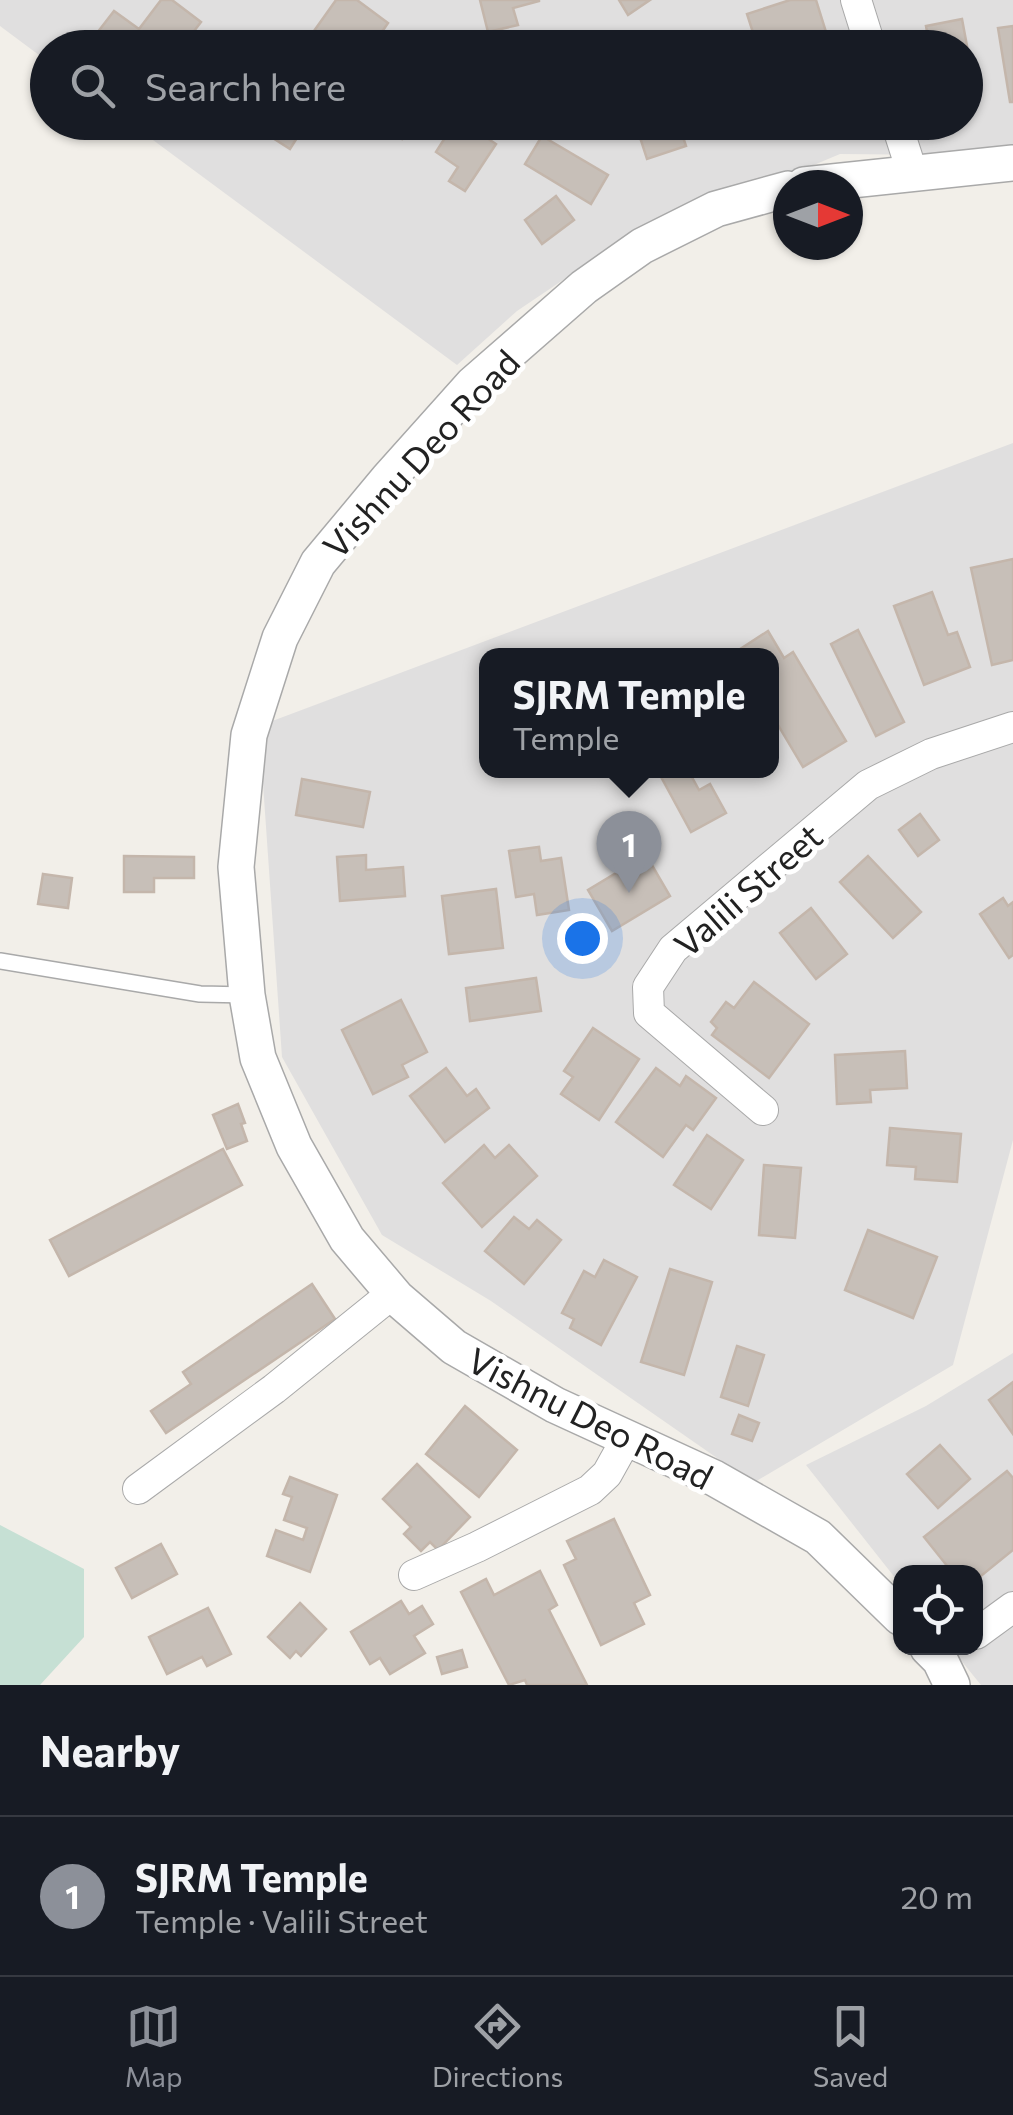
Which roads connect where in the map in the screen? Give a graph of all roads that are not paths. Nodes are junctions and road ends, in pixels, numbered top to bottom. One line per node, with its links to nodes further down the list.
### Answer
1 (856, 0): 2 (street)
2 (865, 30)
3 (902, 140): 5 (street)
4 (1013, 162): 5 (street)
5 (913, 175): 6 (street)
6 (863, 180)
7 (773, 193): 10 (street, Vishnu Deo Road)
8 (1013, 727): 11 (street, Valili Street)
9 (0, 960): 10 (lane)
10 (247, 995): 12 (street, Vishnu Deo Road)
11 (764, 1110)
12 (393, 1293): 13 (street, Vishnu Deo Road); 14 (street)
13 (627, 1438): 15 (street); 17 (street, Vishnu Deo Road)
14 (138, 1489)
15 (414, 1574)
16 (1013, 1607): 18 (street)
17 (893, 1610)
18 (983, 1629)

